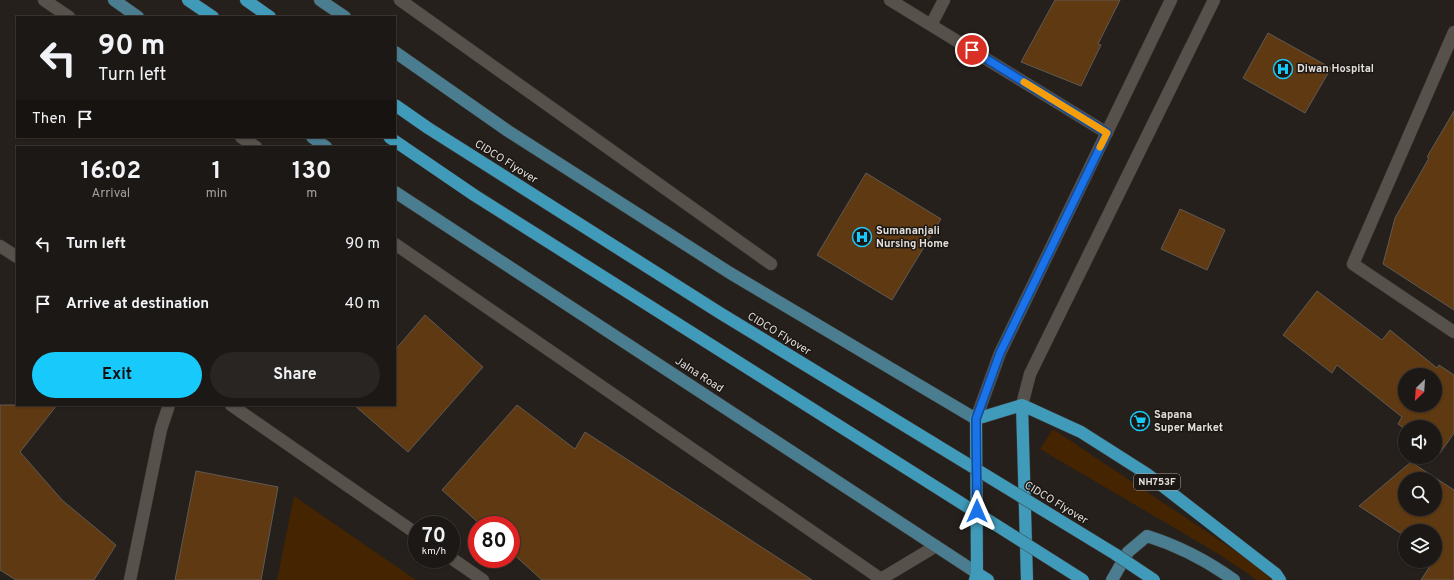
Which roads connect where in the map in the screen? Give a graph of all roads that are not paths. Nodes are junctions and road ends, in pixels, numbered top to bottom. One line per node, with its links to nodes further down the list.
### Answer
1 (44, 0): 11 (street)
2 (114, 0): 12 (main road)
3 (188, 0): 13 (highway)
4 (246, 0): 14 (highway)
5 (320, 0): 15 (main road)
6 (400, 0): 30 (street)
7 (890, 0): 16 (street)
8 (944, 0): 16 (street)
9 (1171, 0): 20 (street)
10 (1214, 0): 32 (street)
11 (68, 16)
12 (137, 16)
13 (212, 16)
14 (269, 16)
15 (344, 16)
16 (931, 25): 20 (street)
17 (1454, 32): 31 (street)
18 (396, 53): 35 (main road)
19 (396, 106): 48 (highway, CIDCO Flyover, bridge)
20 (1107, 133): 35 (street)
21 (242, 138): 24 (street)
22 (313, 138): 25 (main road)
23 (390, 138): 46 (highway, bridge)
24 (254, 146)
25 (325, 146)
26 (396, 193): 37 (main road, Jalna Road)
27 (396, 245): 41 (street)
28 (0, 246): 29 (street)
29 (16, 256)
30 (771, 264)
31 (1454, 332)
32 (1022, 405): 35 (highway); 40 (highway, NH753F); 45 (highway)
33 (169, 406): 42 (street)
34 (232, 406): 36 (street)
35 (976, 419): 39 (highway)
36 (408, 528)
37 (936, 546): 39 (main road, Jalna Road); 41 (street)
38 (460, 564): 43 (street)
39 (976, 577): 44 (highway, Jalna Road)
40 (1280, 578)
41 (881, 579)
42 (130, 580)
43 (484, 580)
44 (988, 580)
45 (1028, 580)
46 (1083, 580)
47 (1112, 580): 49 (main road)
48 (1154, 580)
49 (1234, 580)

